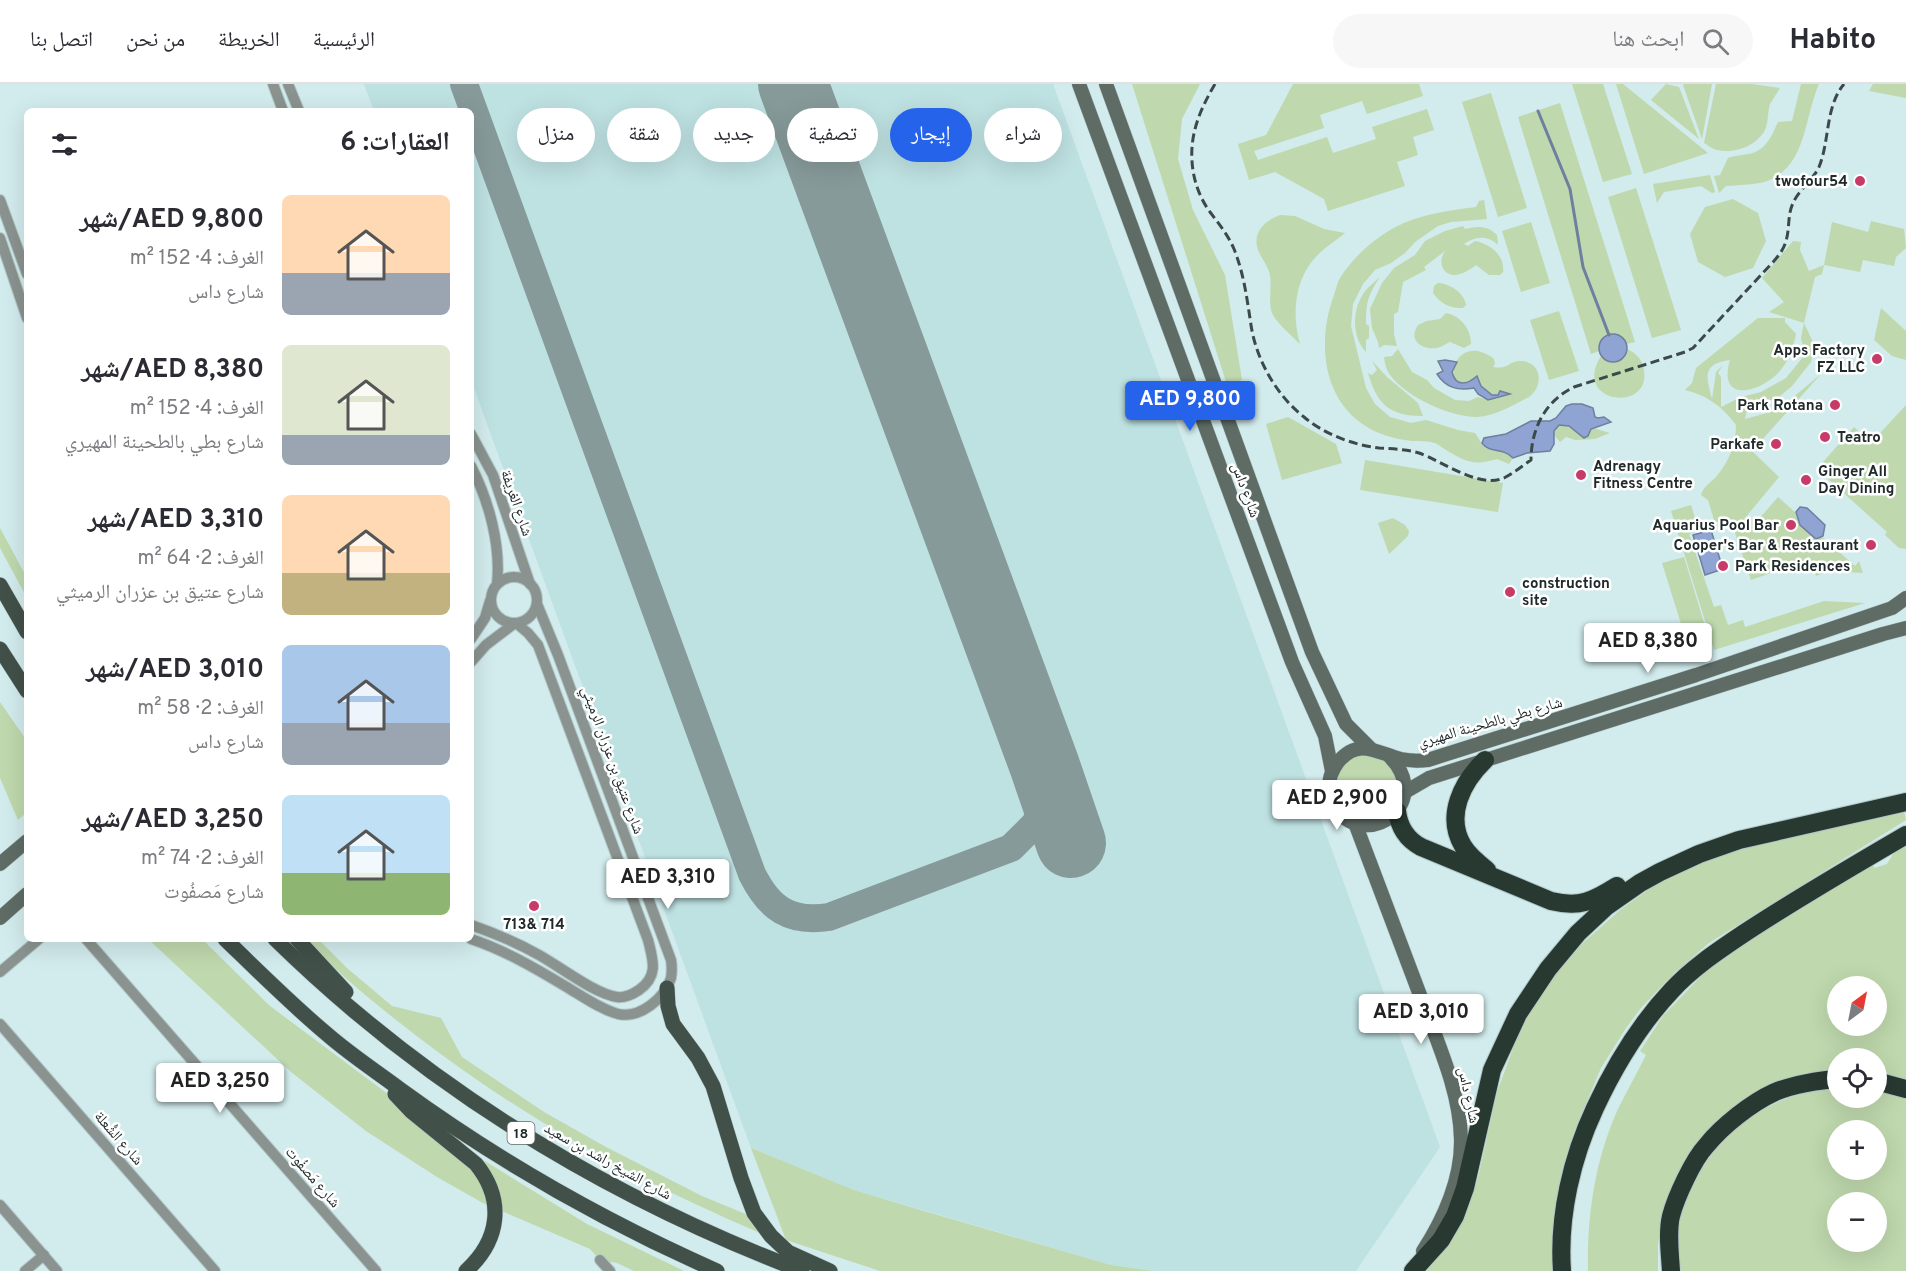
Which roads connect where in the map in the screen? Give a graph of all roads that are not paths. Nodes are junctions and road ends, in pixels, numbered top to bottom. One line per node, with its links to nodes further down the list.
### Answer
1 (273, 84): 5 (street)
2 (288, 84): 6 (street)
3 (1079, 84): 29 (street, شارع داس)
4 (1106, 84): 26 (street, شارع داس)
5 (282, 108)
6 (298, 108)
7 (0, 200): 9 (street)
8 (0, 238): 10 (street)
9 (24, 266)
10 (24, 309)
11 (474, 440): 14 (street, شارع الغريفة)
12 (474, 472): 13 (street, شارع الغريفة)
13 (497, 584): 14 (street); 16 (street)
14 (530, 584): 18 (street)
15 (0, 585): 20 (main road)
16 (491, 598): 19 (street); 22 (street)
17 (1906, 598): 27 (street, شارع بطي بالطحينة المهيري)
18 (537, 604): 19 (street); 49 (street, شارع عتيق بن عزران الرميثي)
19 (515, 623): 24 (street); 41 (street, شارع عتيق بن عزران الرميثي)
20 (24, 627)
21 (1906, 628): 28 (street)
22 (474, 634)
23 (0, 649): 25 (main road)
24 (474, 659)
25 (24, 686)
26 (1371, 749): 27 (street); 29 (street)
27 (1389, 755): 30 (street)
28 (1485, 760): 30 (street); 38 (highway)
29 (1332, 771): 33 (street)
30 (1405, 792): 32 (street)
31 (1906, 802): 34 (highway)
32 (1397, 811): 33 (street); 38 (highway)
33 (1355, 823): 68 (street, شارع داس)
34 (1796, 826): 38 (highway); 68 (highway)
35 (1906, 835): 69 (highway)
36 (24, 844): 37 (street)
37 (0, 864)
38 (1497, 879)
39 (24, 897): 40 (street)
40 (0, 918)
41 (474, 926)
42 (474, 940): 49 (street)
43 (35, 942): 48 (street)
44 (89, 942): 62 (street, شارع مَصفُوت)
45 (228, 942): 52 (main road, 18)
46 (278, 942): 51 (main road, شارع الشيخ راشد بن سعيد / 18)
47 (300, 942): 51 (main road)
48 (0, 972)
49 (667, 988): 67 (main road)
50 (0, 1024): 61 (street, شارع الشُّعلة)
51 (390, 1041): 66 (main road, شارع الشيخ راشد بن سعيد / 18)
52 (382, 1076): 63 (main road); 65 (main road, 18)
53 (1827, 1080): 70 (highway)
54 (1887, 1084): 55 (highway)
55 (1906, 1089)
56 (0, 1205): 57 (street)
57 (44, 1255): 59 (street); 60 (street)
58 (600, 1260): 64 (street)
59 (25, 1271)
60 (57, 1271)
61 (215, 1271)
62 (376, 1271)
63 (466, 1271)
64 (610, 1271)
65 (717, 1271)
66 (802, 1271)
67 (830, 1271)
68 (1412, 1271)
69 (1562, 1271)
70 (1671, 1271)

